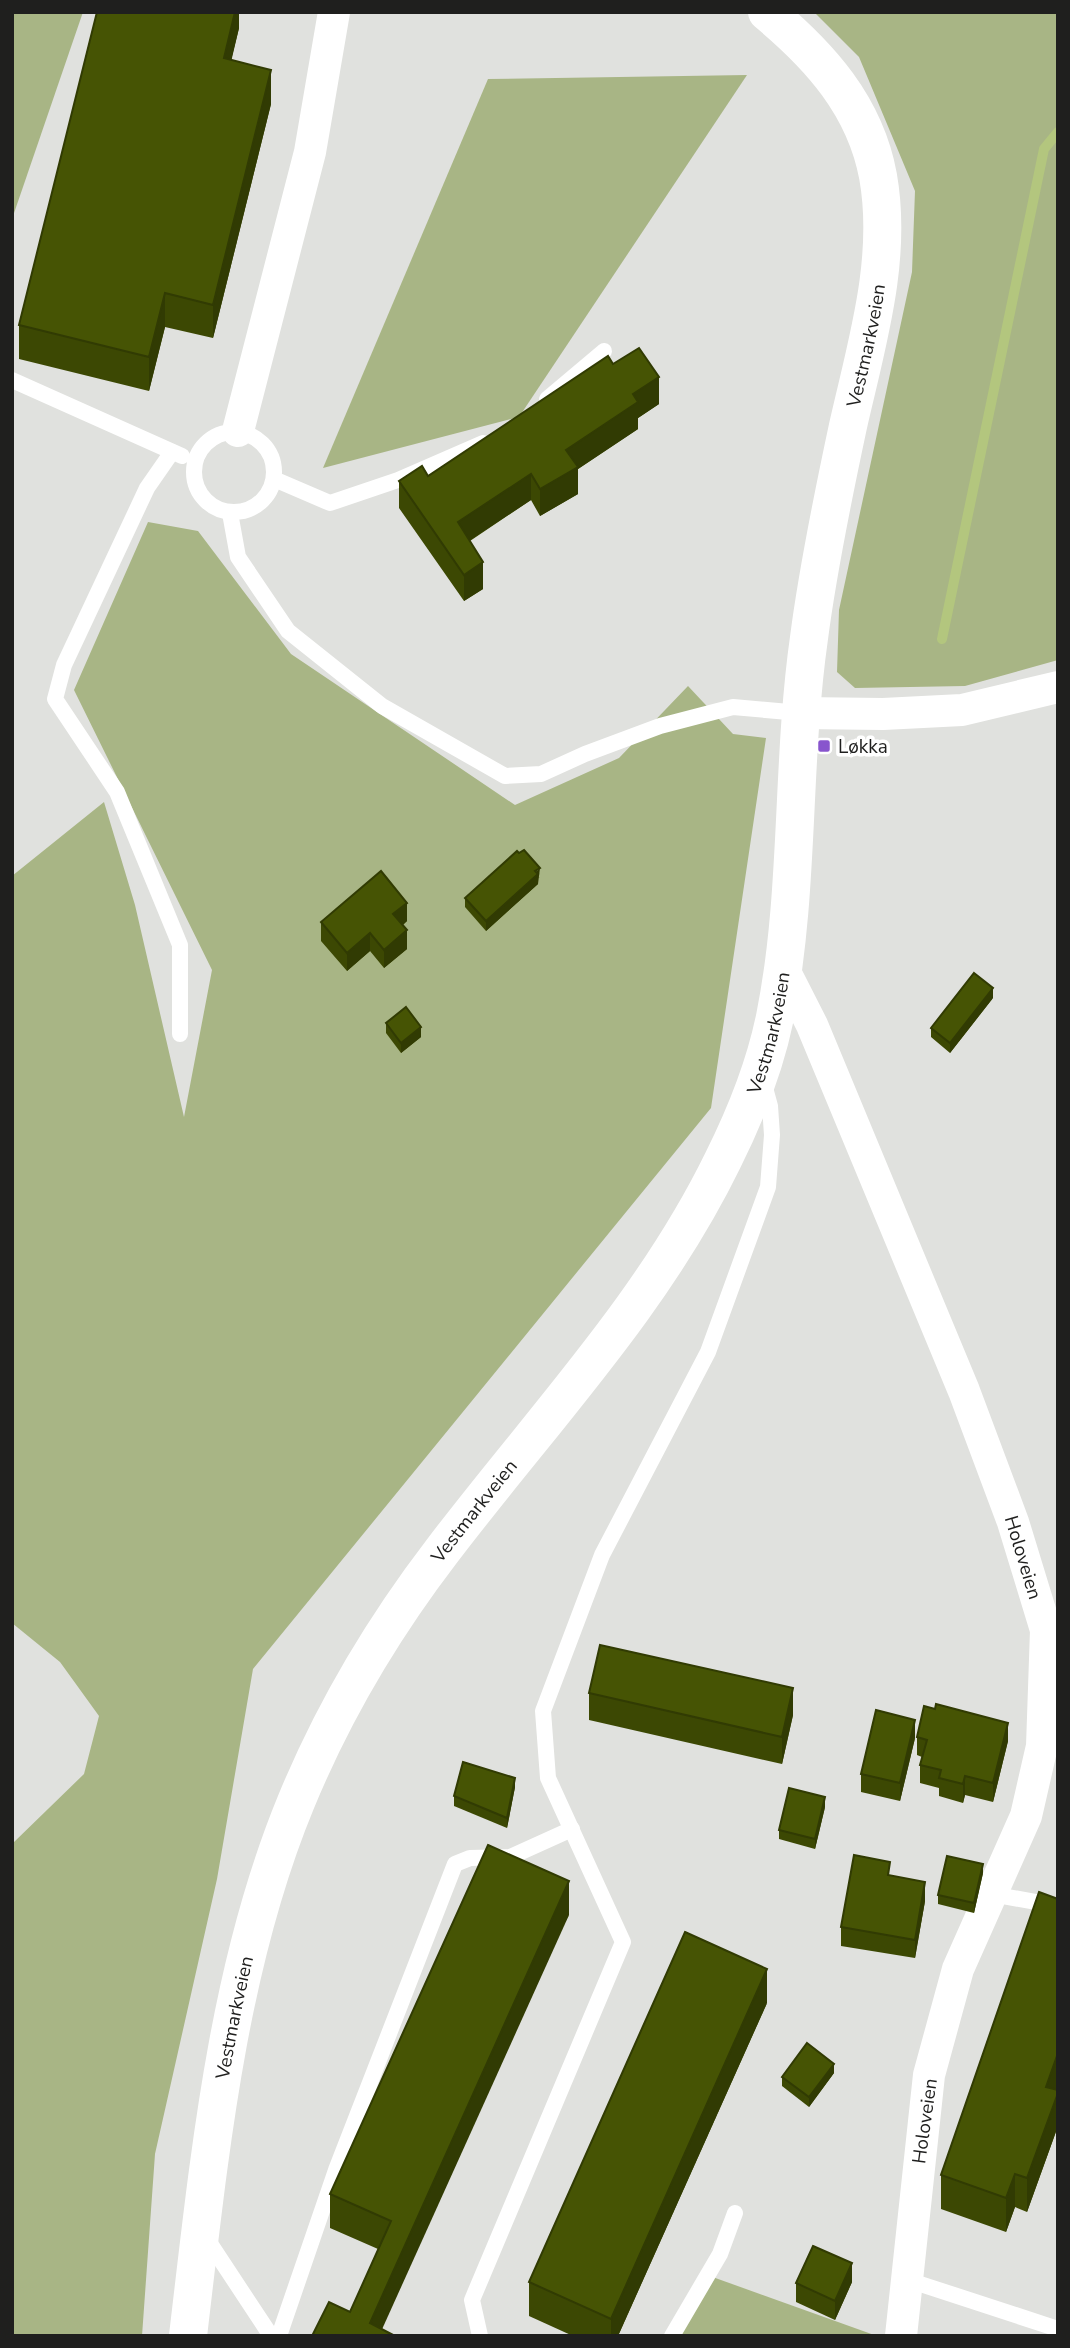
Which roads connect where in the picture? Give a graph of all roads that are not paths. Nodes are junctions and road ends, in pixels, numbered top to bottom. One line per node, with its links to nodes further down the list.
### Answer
1 (334, 12): 6 (street)
2 (767, 12): 13 (street, Vestmarkveien)
3 (604, 351): 5 (lane)
4 (12, 380): 8 (lane)
5 (536, 408)
6 (238, 431): 9 (lane); 10 (lane)
7 (495, 438): 10 (lane)
8 (172, 452): 9 (lane); 15 (lane)
9 (194, 461): 11 (lane)
10 (274, 479): 11 (lane)
11 (230, 513): 13 (lane)
12 (1058, 687): 13 (street)
13 (800, 713): 14 (street, Vestmarkveien)
14 (783, 968): 16 (street, Vestmarkveien); 18 (street, Holoveien)
15 (180, 1034)
16 (760, 1072): 17 (lane); 21 (street, Vestmarkveien)
17 (572, 1829): 26 (lane); 27 (lane)
18 (990, 1894): 19 (lane); 22 (street, Holoveien)
19 (1058, 1906)
20 (735, 2213): 28 (lane)
21 (200, 2230): 24 (street, Vestmarkveien); 25 (lane)
22 (908, 2280): 23 (lane); 29 (street, Holoveien)
23 (1058, 2329)
24 (188, 2336)
25 (271, 2336)
26 (279, 2336)
27 (480, 2336)
28 (672, 2336)
29 (901, 2336)

